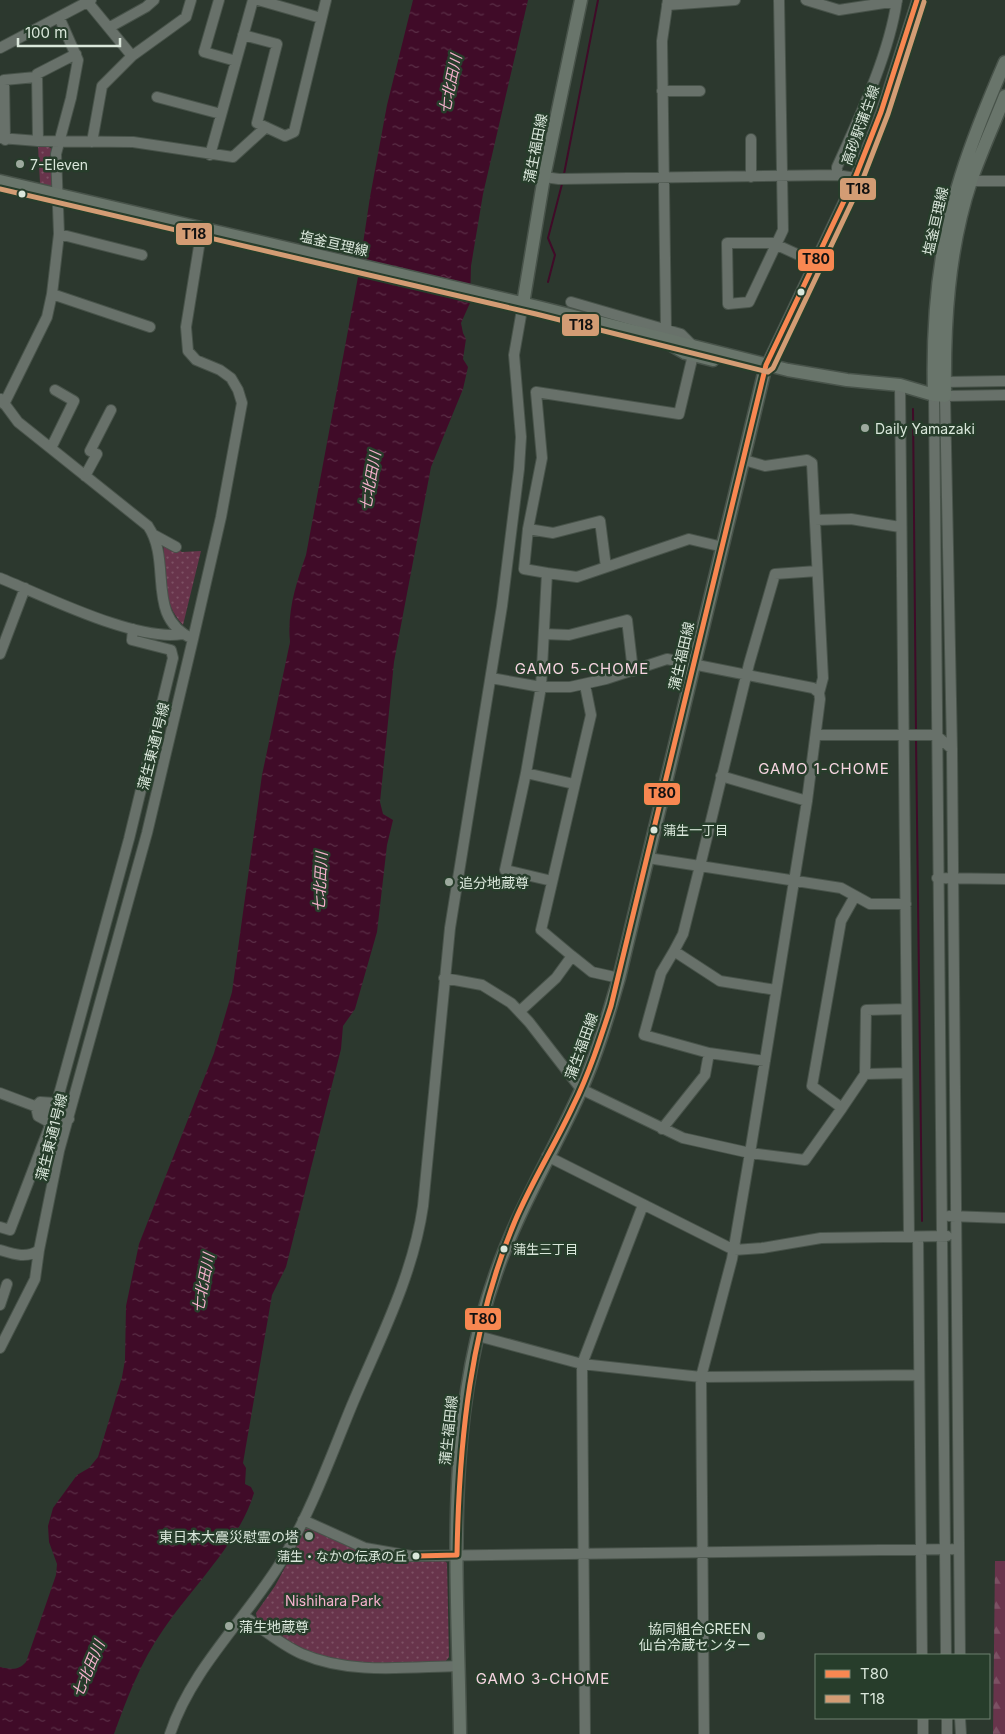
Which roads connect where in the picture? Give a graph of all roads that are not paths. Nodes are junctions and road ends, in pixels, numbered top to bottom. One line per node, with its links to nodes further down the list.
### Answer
1 (154, 0): 18 (street)
2 (191, 0): 22 (street)
3 (219, 0): 23 (street)
4 (253, 0): 19 (street)
5 (258, 0): 17 (street)
6 (326, 0): 17 (street)
7 (581, 0): 40 (main road, 蒲生福田線)
8 (735, 0): 14 (street)
9 (779, 0): 39 (street)
10 (897, 0): 15 (street); 38 (street)
11 (917, 0): 43 (street, 高砂駅蒲生線)
12 (88, 1): 16 (street); 18 (street)
13 (813, 1): 15 (street)
14 (667, 3): 26 (street)
15 (856, 4)
16 (59, 17): 20 (street); 21 (street)
17 (321, 18): 31 (street)
18 (110, 27): 22 (street)
19 (243, 35): 23 (street); 31 (street)
20 (0, 48)
21 (76, 54): 25 (street); 35 (street)
22 (132, 56): 36 (street)
23 (236, 61): 30 (street)
24 (1005, 62): 61 (main road, 塩釜亘理線)
25 (36, 77): 33 (street); 34 (street)
26 (662, 91): 27 (street); 42 (street)
27 (700, 92)
28 (1005, 96): 46 (main road, 塩釜亘理線)
29 (157, 97): 30 (street)
30 (221, 114): 37 (street)
31 (266, 127): 37 (street)
32 (751, 138): 41 (street)
33 (2, 139): 34 (street)
34 (38, 141): 35 (street)
35 (60, 141): 36 (street); 47 (street)
36 (92, 142): 37 (street)
37 (210, 154)
38 (837, 175): 39 (street); 43 (street)
39 (783, 176): 41 (street); 50 (street)
40 (544, 177): 42 (street); 54 (main road, 蒲生福田線)
41 (751, 177): 42 (street)
42 (664, 178): 57 (street)
43 (855, 178): 52 (street, 高砂駅蒲生線)
44 (1005, 180): 46 (street)
45 (0, 181): 47 (main road, 塩釜亘理線)
46 (971, 181): 61 (main road, 塩釜亘理線)
47 (57, 195): 48 (main road, 塩釜亘理線); 49 (street)
48 (202, 228): 54 (main road, 塩釜亘理線); 86 (street, 蒲生東通1号線)
49 (59, 234): 51 (street); 53 (street)
50 (777, 245): 50 (street); 52 (street)
51 (142, 255)
52 (814, 262): 59 (street, 高砂駅蒲生線)
53 (52, 294): 56 (street); 67 (street)
54 (519, 302): 57 (main road, 塩釜亘理線); 91 (street)
55 (571, 302): 57 (street)
56 (150, 327)
57 (663, 335): 58 (main road, 塩釜亘理線)
58 (693, 350): 59 (main road, 塩釜亘理線); 59 (main road, 塩釜亘理線); 74 (street)
59 (766, 365): 62 (main road, 塩釜亘理線); 70 (main road, 蒲生福田線)
60 (1005, 381): 61 (street)
61 (939, 382): 63 (main road); 66 (main road, 塩釜亘理線)
62 (904, 385): 63 (main road, 塩釜亘理線); 73 (street)
63 (919, 387): 66 (main road, 塩釜亘理線)
64 (55, 390): 69 (street)
65 (1005, 395): 66 (street)
66 (939, 396): 97 (street); 98 (street)
67 (2, 401): 69 (street)
68 (111, 410): 71 (street)
69 (51, 448): 71 (street)
70 (744, 460): 72 (street); 76 (main road, 蒲生福田線)
71 (85, 476): 75 (street)
72 (815, 520): 73 (street); 79 (street)
73 (900, 527): 96 (street)
74 (528, 529): 78 (street); 80 (street)
75 (154, 535): 77 (street); 84 (street)
76 (723, 546): 78 (street); 88 (main road, 蒲生福田線)
77 (176, 547)
78 (606, 567): 80 (street)
79 (817, 571): 90 (street); 94 (street)
80 (547, 573): 85 (street)
81 (0, 578): 82 (street)
82 (26, 588): 83 (street); 87 (street)
83 (133, 629): 84 (street); 127 (street)
84 (182, 634): 86 (street)
85 (544, 634): 89 (street); 93 (street)
86 (193, 639): 129 (street, 蒲生東通1号線)
87 (0, 654)
88 (695, 664): 89 (street); 90 (street); 103 (main road, 蒲生福田線)
89 (633, 671): 92 (street)
90 (746, 675): 94 (street); 100 (street)
91 (491, 678): 93 (street); 116 (street)
92 (585, 685): 93 (street); 101 (street)
93 (542, 687): 99 (street)
94 (819, 693): 95 (street)
95 (816, 735): 96 (street); 102 (street)
96 (906, 735): 97 (street); 111 (street)
97 (936, 735): 98 (street); 105 (street)
98 (952, 749): 106 (street)
99 (526, 774): 101 (street); 109 (street)
100 (720, 776): 102 (street); 104 (street)
101 (574, 784): 109 (street)
102 (807, 801): 108 (street)
103 (648, 858): 104 (street); 117 (main road, 蒲生福田線)
104 (700, 866): 108 (street); 112 (street)
105 (937, 878): 106 (street); 115 (street)
106 (953, 878): 107 (street); 114 (street)
107 (1005, 879)
108 (794, 880): 110 (street); 118 (street)
109 (552, 881): 113 (street)
110 (855, 896): 111 (street); 128 (street)
111 (906, 904): 119 (street)
112 (674, 952): 118 (street); 121 (street)
113 (572, 956): 117 (street); 120 (street)
114 (955, 976): 115 (street); 135 (street)
115 (938, 977): 134 (street)
116 (444, 978): 120 (street); 151 (street)
117 (620, 978): 125 (main road, 蒲生福田線)
118 (776, 990): 122 (street)
119 (906, 1008): 123 (street); 124 (street)
120 (520, 1011): 125 (street)
121 (709, 1053): 122 (street); 130 (street)
122 (765, 1062): 131 (street)
123 (907, 1073): 124 (street); 140 (street)
124 (866, 1074): 128 (street)
125 (581, 1089): 130 (street); 132 (main road, 蒲生福田線)
126 (0, 1093): 127 (street)
127 (36, 1107): 129 (street); 137 (street)
128 (842, 1108): 131 (street)
129 (69, 1119): 142 (street, 蒲生東通1号線)
130 (662, 1128): 131 (street)
131 (750, 1153): 143 (street)
132 (547, 1156): 133 (street); 146 (main road, 蒲生福田線)
133 (643, 1205): 143 (street); 148 (street)
134 (943, 1216): 135 (street); 138 (street)
135 (955, 1216): 136 (street); 139 (street)
136 (1005, 1218)
137 (0, 1226)
138 (942, 1236): 139 (street); 140 (street); 153 (street)
139 (955, 1236): 154 (street)
140 (913, 1237): 143 (street); 149 (street)
141 (0, 1250): 142 (street)
142 (39, 1250): 147 (street, 蒲生東通1号線)
143 (734, 1250): 150 (street)
144 (7, 1284): 145 (street)
145 (0, 1305)
146 (478, 1336): 148 (street); 157 (main road, 蒲生福田線)
147 (0, 1348)
148 (582, 1364): 150 (street); 155 (street)
149 (919, 1375): 150 (street); 152 (street)
150 (701, 1377): 156 (street)
151 (303, 1520): 157 (street); 158 (street)
152 (921, 1549): 153 (street); 156 (street); 159 (street)
153 (944, 1549): 154 (street); 160 (street)
154 (959, 1549): 161 (street)
155 (584, 1552): 156 (street); 157 (street); 168 (street)
156 (702, 1552): 169 (street)
157 (457, 1555): 162 (main road, 蒲生福田線)
158 (244, 1616): 162 (street); 166 (street)
159 (922, 1654)
160 (946, 1654)
161 (960, 1654)
162 (459, 1666): 167 (main road, 蒲生福田線)
163 (923, 1719): 170 (street)
164 (947, 1719): 171 (street)
165 (960, 1719): 172 (street)
166 (170, 1734)
167 (460, 1734)
168 (585, 1734)
169 (704, 1734)
170 (923, 1734)
171 (947, 1734)
172 (961, 1734)

